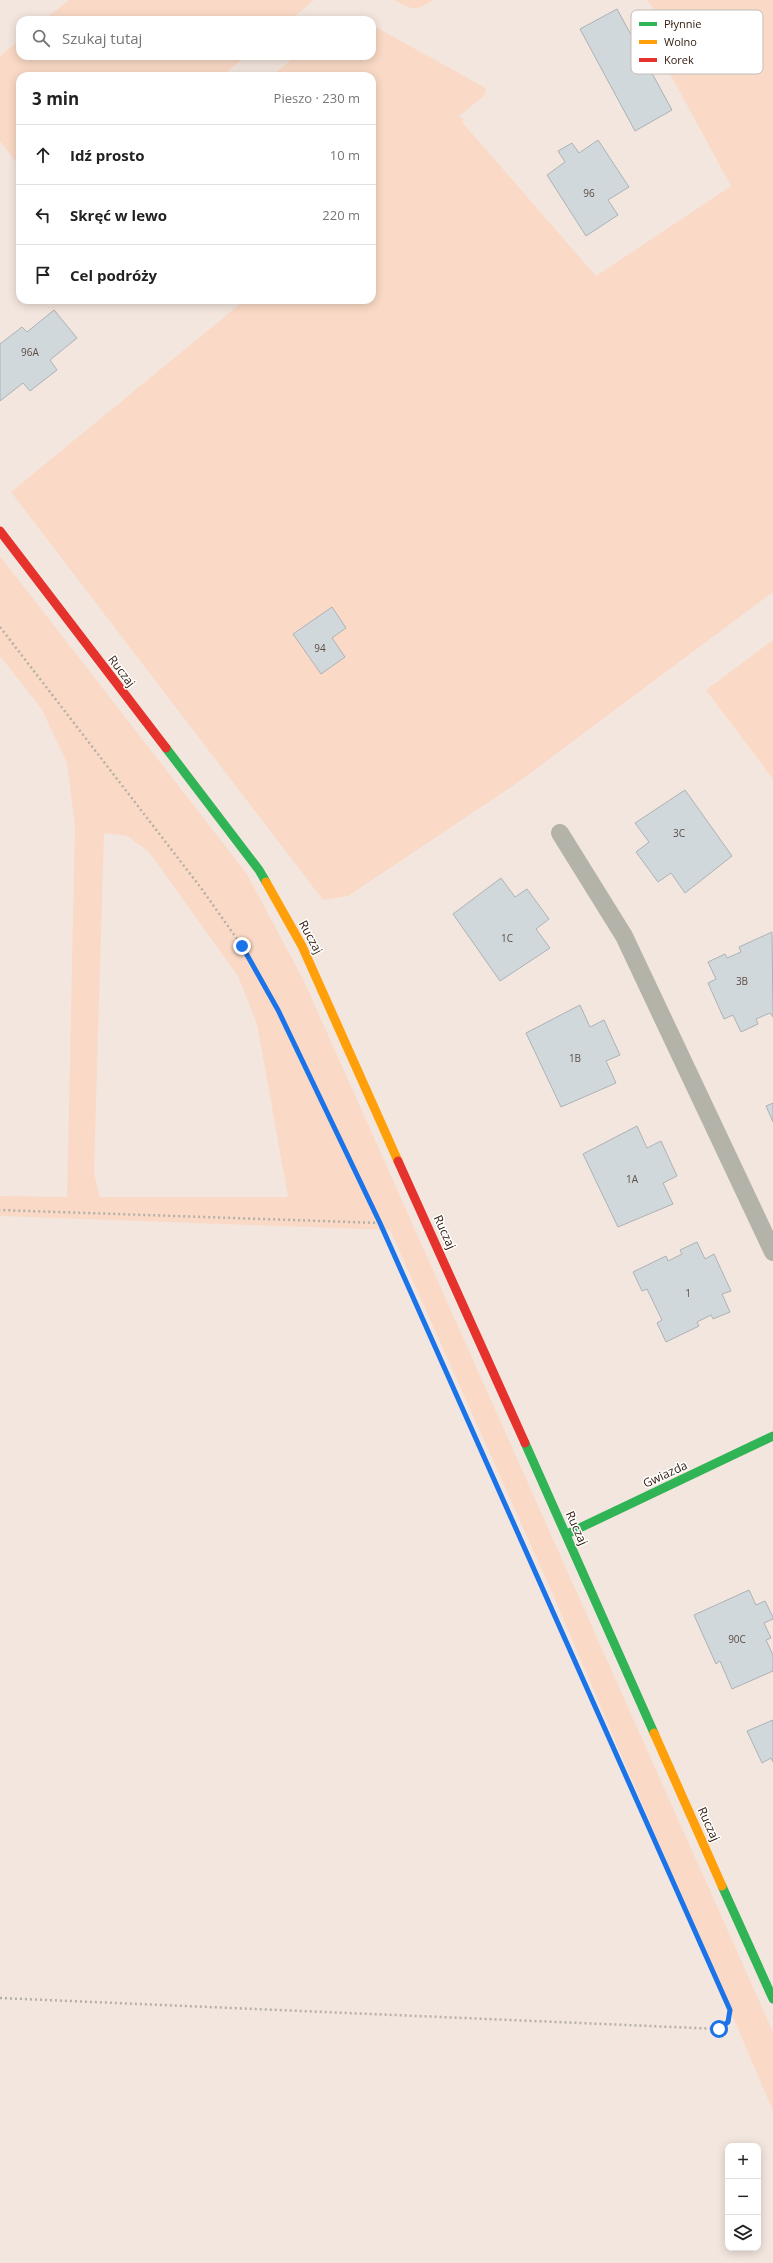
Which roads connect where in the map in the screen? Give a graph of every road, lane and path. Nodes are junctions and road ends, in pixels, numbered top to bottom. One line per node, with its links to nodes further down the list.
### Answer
1 (0, 531): 8 (street, Ruczaj)
2 (0, 627): 5 (path)
3 (560, 832): 6 (lane)
4 (0, 1210): 5 (path)
5 (380, 1223): 9 (path)
6 (773, 1252)
7 (773, 1436): 8 (street, Gwiazda)
8 (567, 1534): 10 (street, Ruczaj)
9 (0, 1998)
10 (773, 1999)

